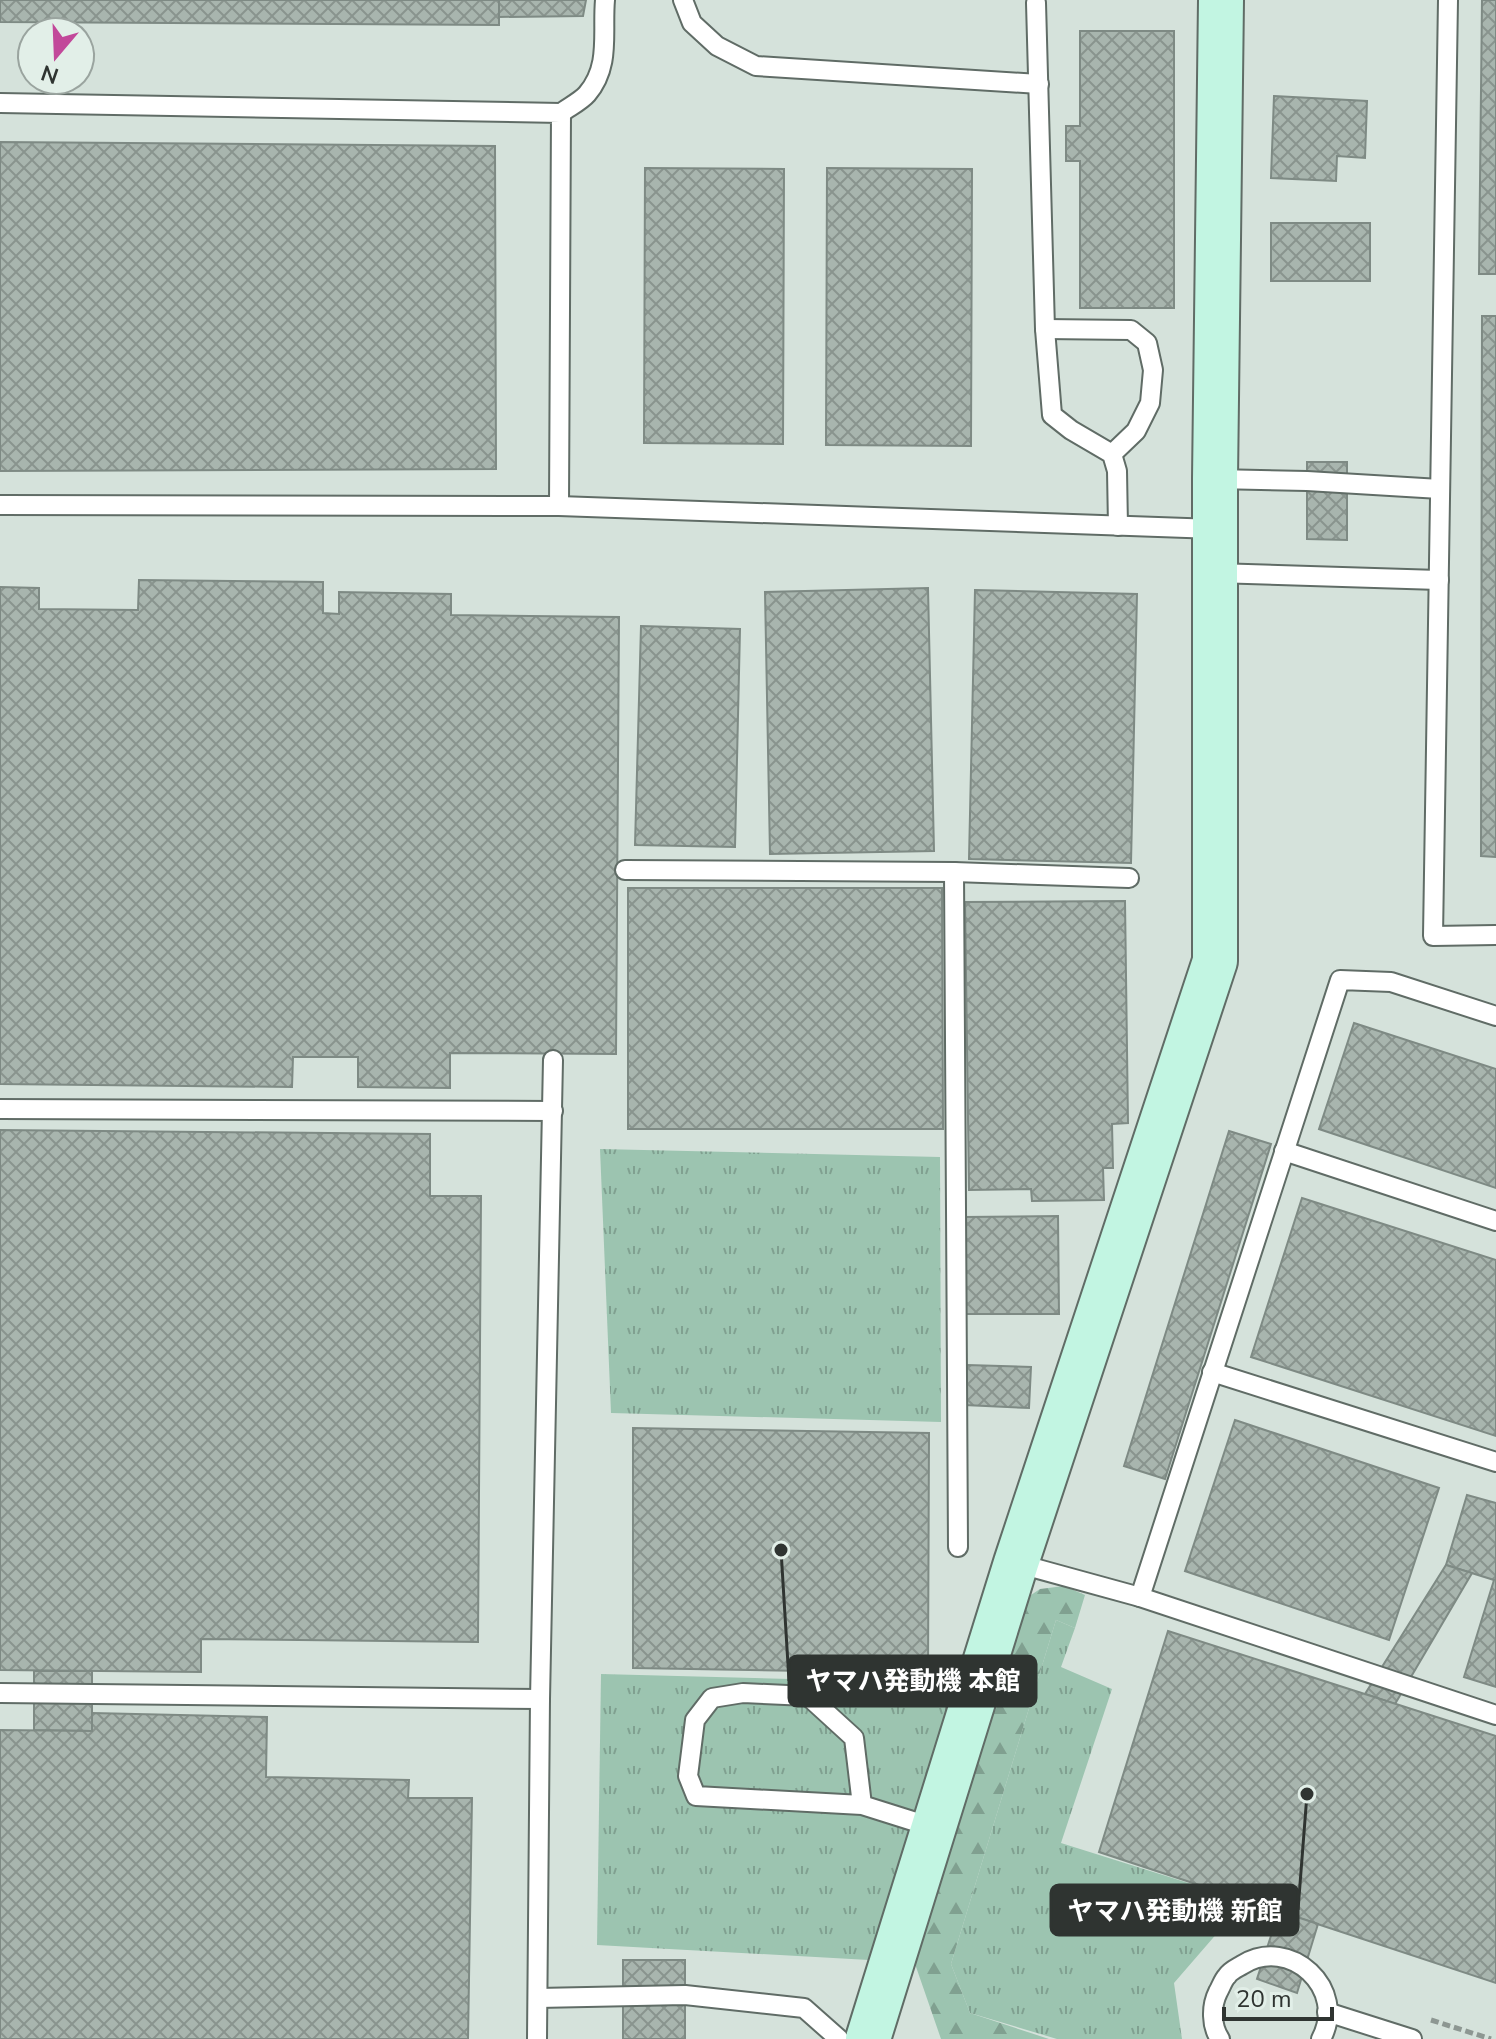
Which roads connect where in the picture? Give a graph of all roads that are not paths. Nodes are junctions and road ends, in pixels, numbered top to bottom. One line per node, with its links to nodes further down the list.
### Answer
1 (605, 0): 8 (lane)
2 (683, 0): 6 (lane)
3 (1221, 0): 11 (street)
4 (1448, 0): 12 (lane)
5 (1036, 3): 6 (lane)
6 (1039, 84): 9 (lane)
7 (0, 103): 8 (lane)
8 (561, 113): 14 (lane)
9 (1045, 329): 10 (lane); 10 (lane)
10 (1112, 454): 15 (lane)
11 (1215, 479): 12 (lane); 16 (street)
12 (1440, 489): 18 (lane)
13 (0, 505): 14 (lane)
14 (559, 506): 15 (lane)
15 (1118, 526): 16 (lane)
16 (1215, 529): 17 (street)
17 (1215, 573): 18 (lane); 32 (street)
18 (1439, 580): 22 (lane)
19 (625, 870): 20 (lane)
20 (954, 872): 21 (lane); 31 (lane)
21 (1129, 878)
22 (1496, 935)
23 (1496, 1016): 27 (lane)
24 (553, 1060): 26 (lane)
25 (0, 1109): 26 (lane)
26 (553, 1111): 35 (lane)
27 (1284, 1151): 28 (lane); 29 (lane)
28 (1496, 1221)
29 (1212, 1372): 30 (lane); 33 (lane)
30 (1496, 1462)
31 (958, 1547)
32 (1016, 1563): 33 (lane); 38 (street)
33 (1140, 1597): 36 (lane)
34 (0, 1693): 35 (lane)
35 (540, 1699): 39 (lane)
36 (1496, 1715)
37 (862, 1805): 37 (lane); 38 (lane)
38 (935, 1828): 43 (street)
39 (538, 1998): 41 (lane); 42 (lane)
40 (1328, 2029): 44 (lane); 45 (lane)
41 (537, 2039)
42 (839, 2039)
43 (868, 2039)
44 (1220, 2039)
45 (1412, 2039)

